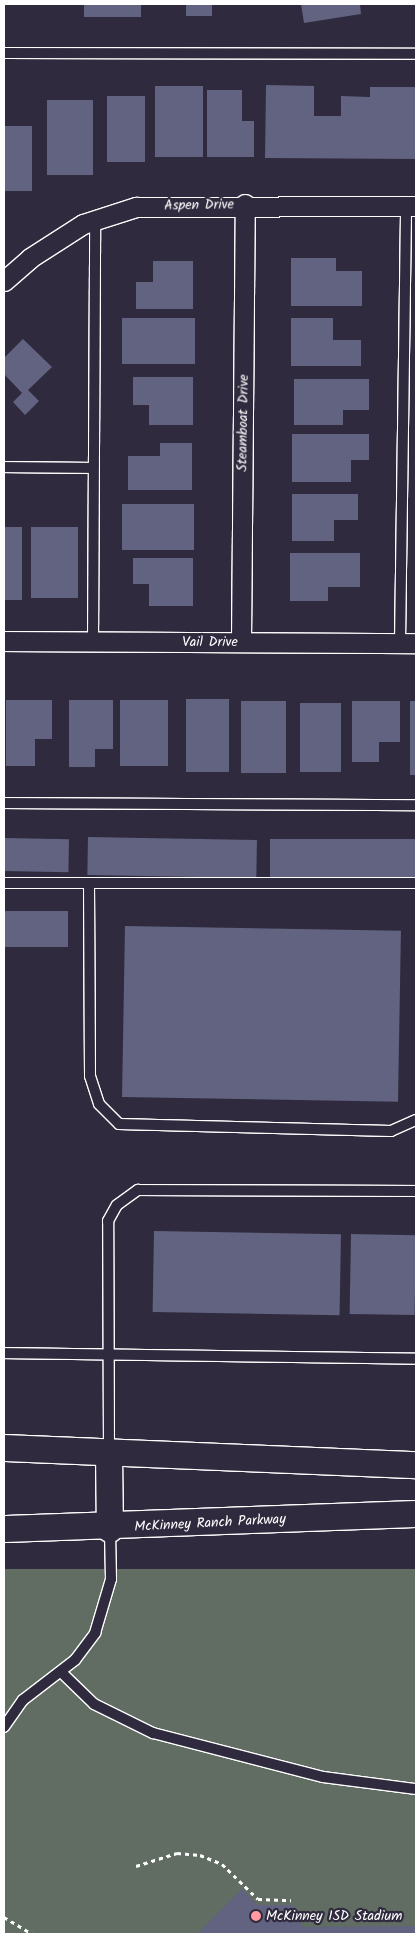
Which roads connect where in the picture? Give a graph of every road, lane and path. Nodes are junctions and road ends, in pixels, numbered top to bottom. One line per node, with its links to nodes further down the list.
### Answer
1 (4, 53): 2 (lane)
2 (416, 54)
3 (245, 204): 4 (street, Aspen Drive); 5 (street, Aspen Drive); 11 (street, Steamboat Drive)
4 (411, 205): 12 (lane)
5 (95, 220): 6 (street, Aspen Drive); 8 (lane)
6 (4, 281)
7 (4, 467): 8 (lane)
8 (93, 468): 10 (lane)
9 (4, 641): 10 (street, Vail Drive)
10 (93, 642): 11 (street, Vail Drive)
11 (241, 642): 12 (street, Vail Drive)
12 (408, 643)
13 (4, 803): 14 (lane)
14 (416, 805)
15 (4, 882): 16 (lane)
16 (89, 883): 17 (lane); 18 (lane)
17 (416, 883)
18 (416, 1120)
19 (416, 1191): 21 (lane)
20 (4, 1353): 21 (lane)
21 (109, 1353): 22 (lane); 24 (lane)
22 (416, 1359)
23 (4, 1448): 24 (main road)
24 (109, 1452): 25 (main road); 28 (main road)
25 (416, 1466)
26 (416, 1514): 28 (main road, McKinney Ranch Parkway)
27 (4, 1529): 28 (main road, McKinney Ranch Parkway)
28 (110, 1529): 29 (lane)
29 (61, 1672): 30 (lane); 31 (lane)
30 (4, 1727)
31 (416, 1789)
32 (136, 1866): 33 (path)
33 (291, 1900)
34 (4, 1917): 35 (path)
35 (32, 1934)

